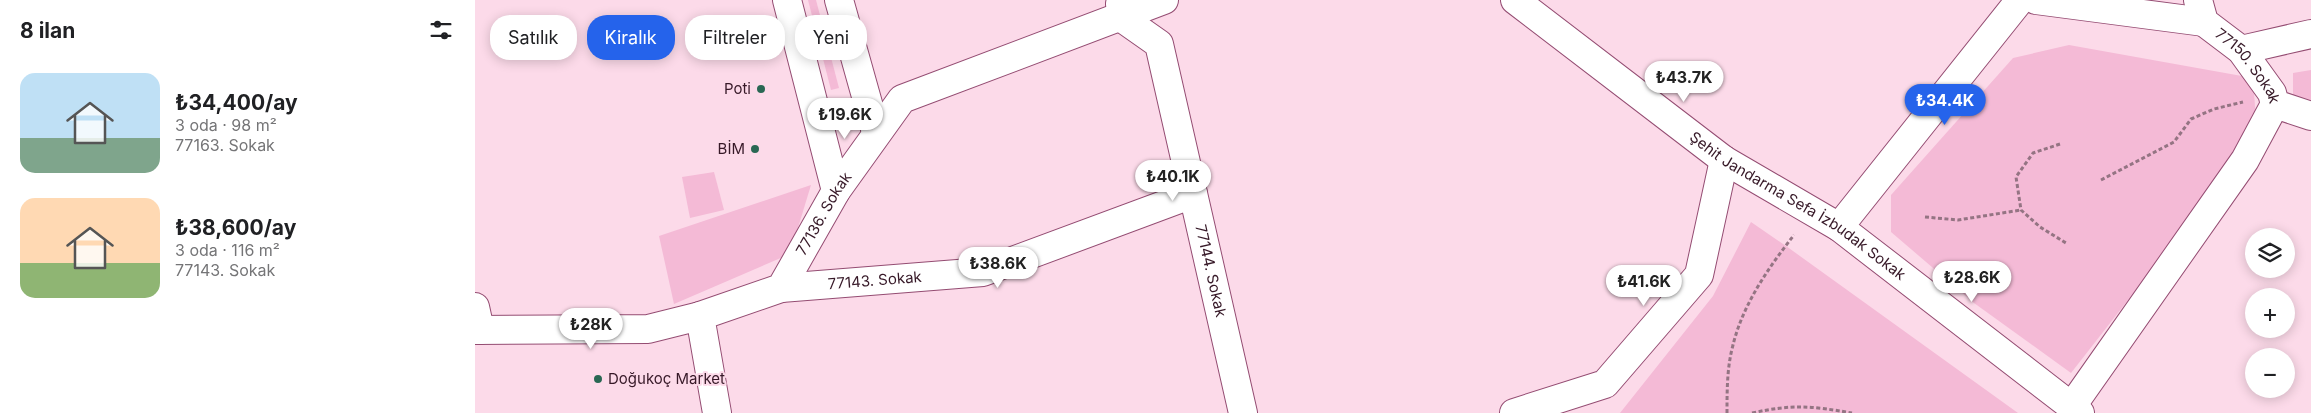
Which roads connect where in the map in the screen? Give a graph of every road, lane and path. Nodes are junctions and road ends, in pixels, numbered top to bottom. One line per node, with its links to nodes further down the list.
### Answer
1 (787, 0): 17 (street)
2 (839, 0): 13 (street)
3 (1164, 0): 7 (street, 77136. Sokak)
4 (1515, 0): 15 (street, Şehit Jandarma Sefa İzbudak Sokak)
5 (2020, 0): 21 (street)
6 (2037, 0): 8 (street)
7 (1121, 9): 13 (street, 77136. Sokak); 18 (street, 77144. Sokak)
8 (2201, 11): 10 (street, 77150. Sokak)
9 (2311, 34): 10 (street)
10 (2241, 50): 11 (street, 77150. Sokak)
11 (2264, 102): 12 (street, 77150. Sokak); 16 (path); 27 (street)
12 (2311, 116)
13 (876, 132): 17 (street, 77136. Sokak)
14 (2061, 144): 19 (path)
15 (1724, 160): 21 (street, Şehit Jandarma Sefa İzbudak Sokak); 30 (street)
16 (2101, 180)
17 (836, 191): 24 (street, 77136. Sokak)
18 (1193, 194): 24 (street, 77143. Sokak); 29 (street, 77144. Sokak)
19 (2021, 210): 20 (path); 23 (path)
20 (1925, 217)
21 (1839, 227): 27 (street, Şehit Jandarma Sefa İzbudak Sokak)
22 (1794, 235): 31 (path)
23 (2066, 243)
24 (781, 288): 25 (street)
25 (700, 316): 26 (street); 28 (street)
26 (477, 322)
27 (2076, 410)
28 (717, 413)
29 (1243, 413)
30 (1513, 413)
31 (1727, 413)
32 (1752, 413): 33 (path)
33 (1851, 413)

